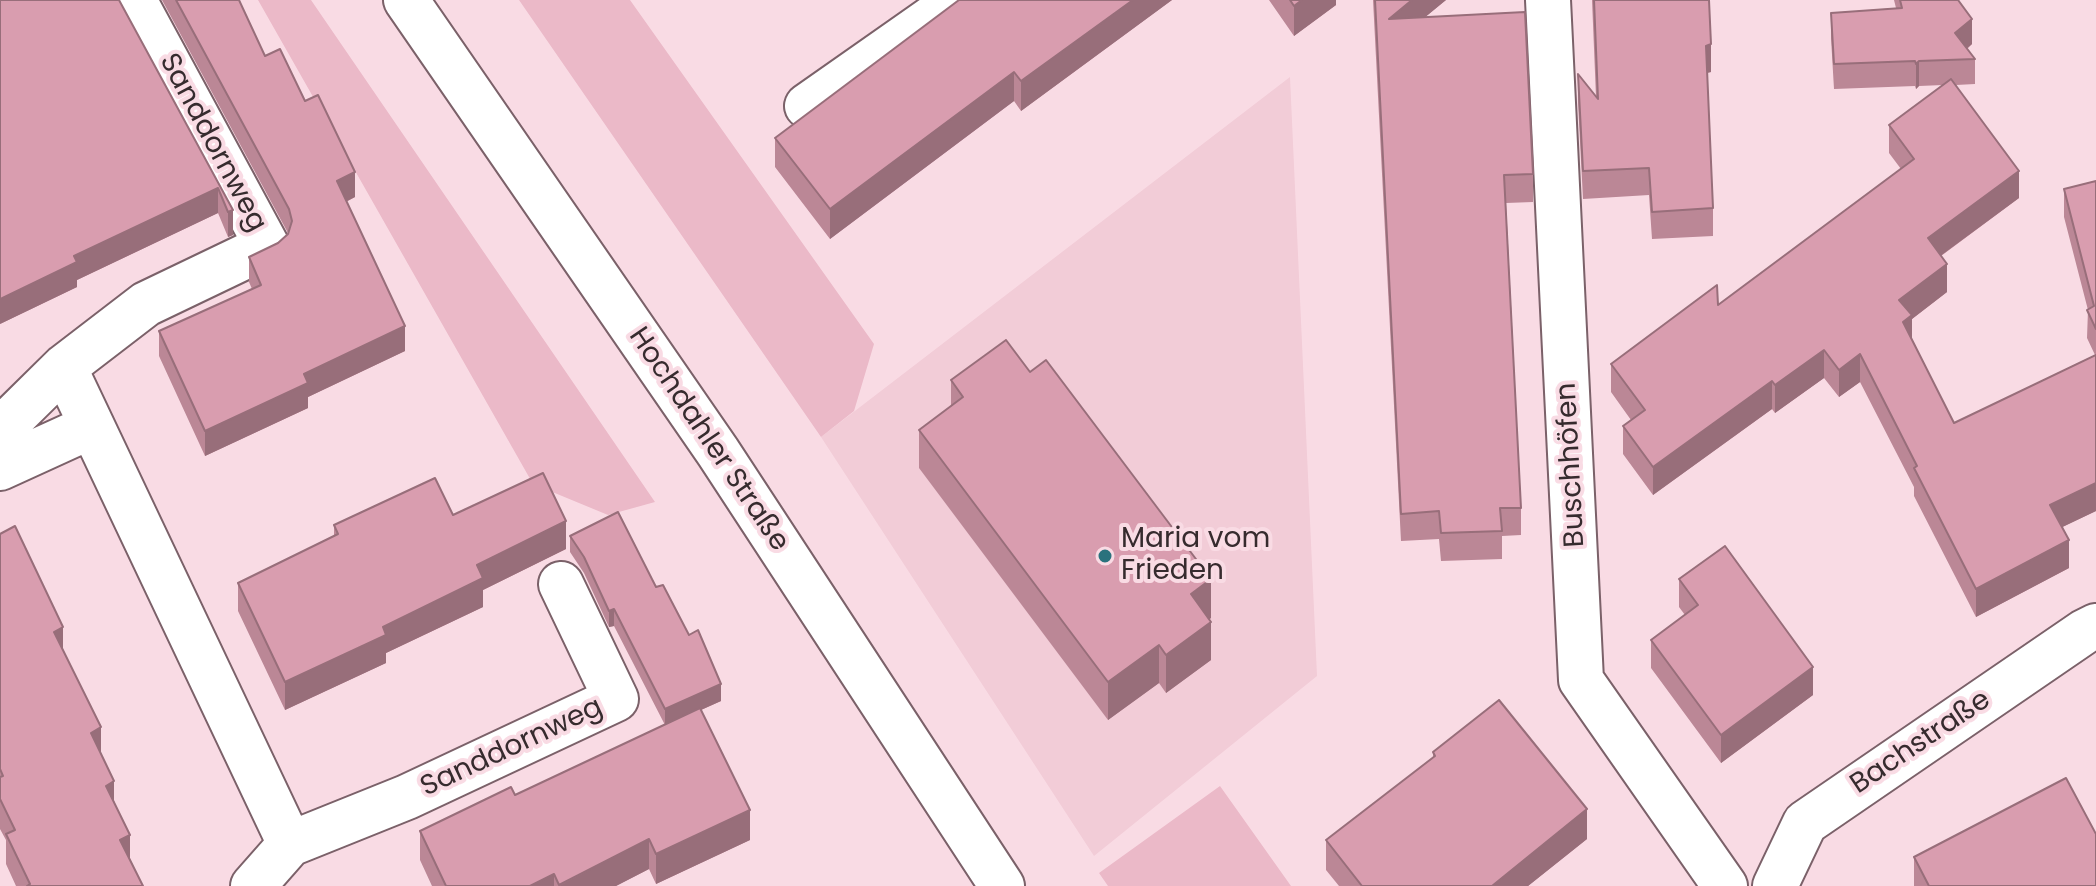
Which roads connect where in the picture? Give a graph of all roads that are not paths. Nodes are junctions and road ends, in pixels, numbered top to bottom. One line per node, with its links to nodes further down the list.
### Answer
1 (134, 0): 6 (street, Sanddornweg)
2 (406, 0): 14 (street, Hochdahler Straße)
3 (958, 0): 5 (street)
4 (1548, 0): 15 (street, Buschhöfen)
5 (807, 106)
6 (64, 367): 7 (street); 8 (street, Sanddornweg)
7 (92, 426): 9 (street); 12 (street)
8 (0, 430)
9 (0, 468)
10 (561, 584): 12 (street, Sanddornweg)
11 (2092, 638): 16 (street, Bachstraße)
12 (290, 844): 13 (street, Sanddornweg)
13 (253, 886)
14 (1002, 886)
15 (1725, 886)
16 (1775, 886)

